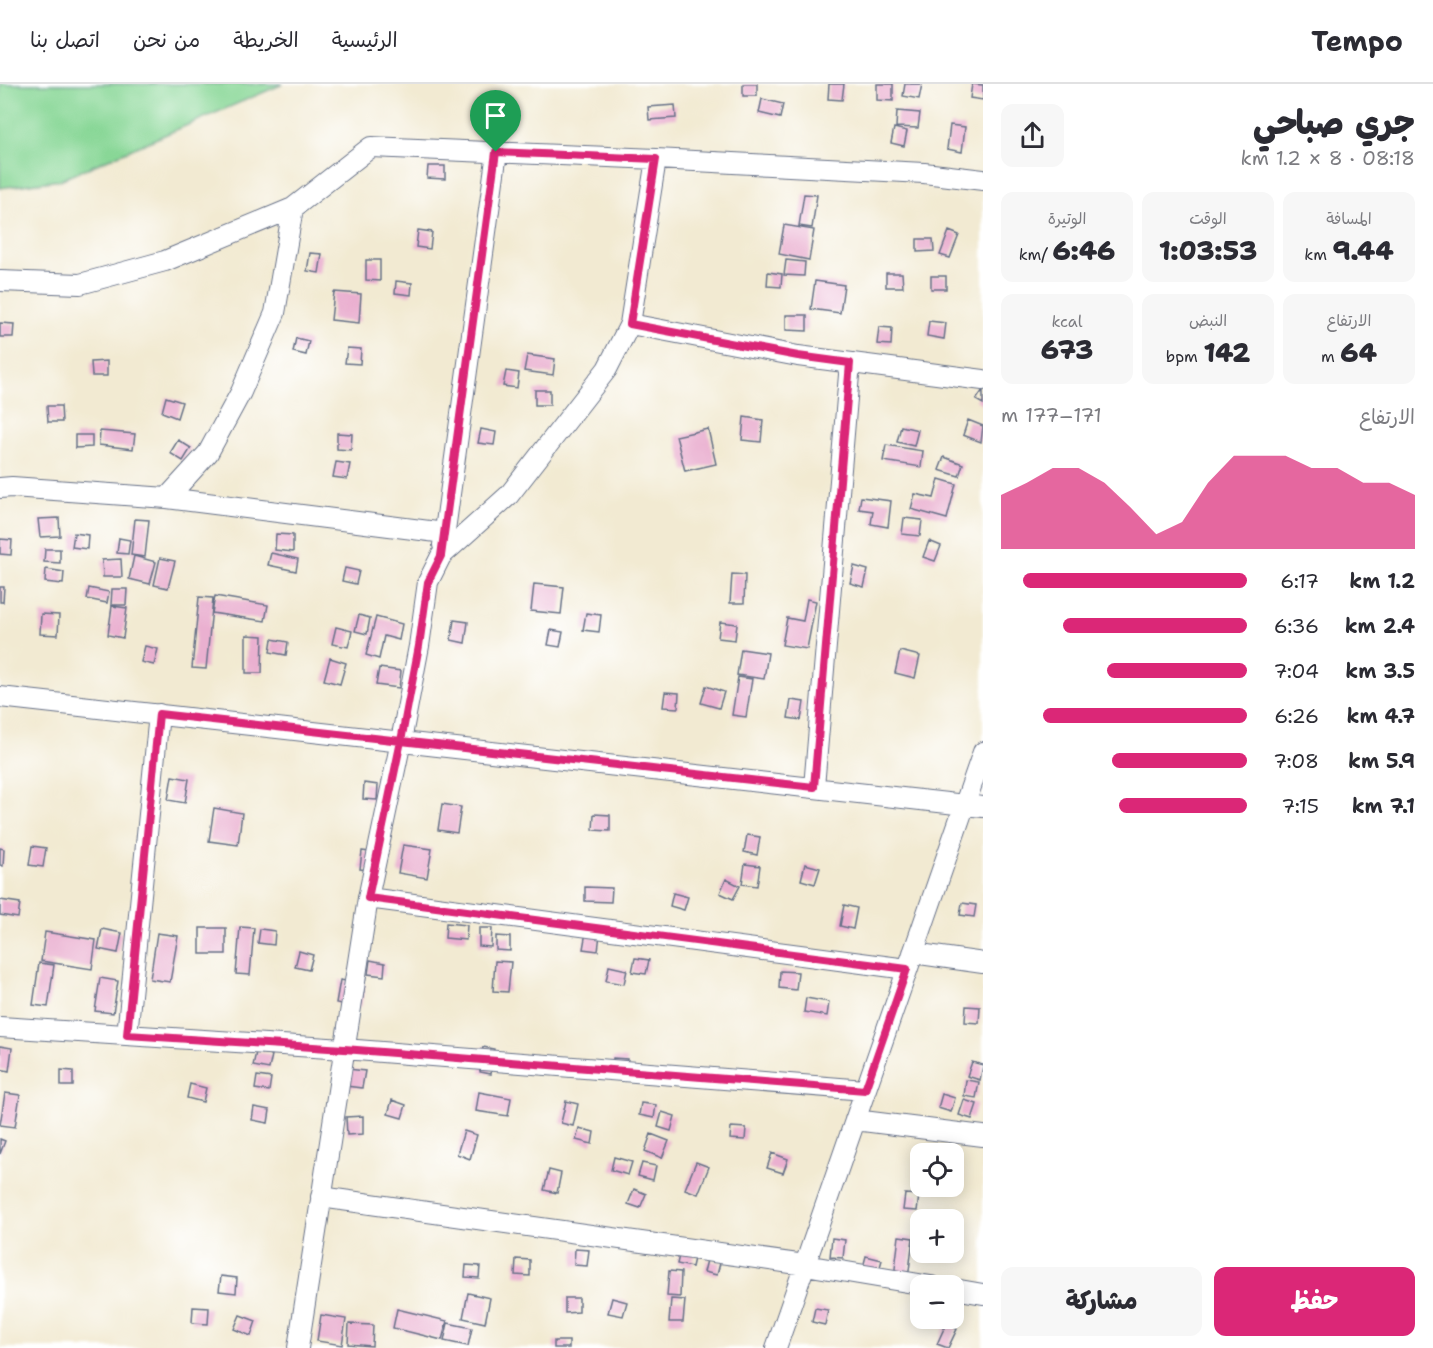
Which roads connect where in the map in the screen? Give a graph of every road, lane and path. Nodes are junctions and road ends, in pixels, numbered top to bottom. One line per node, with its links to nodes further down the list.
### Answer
1 (496, 152): 2 (street); 4 (street); 11 (street)
2 (656, 159): 3 (street); 6 (street)
3 (983, 180)
4 (293, 208): 5 (street); 10 (street)
5 (0, 281)
6 (630, 324): 7 (street); 12 (street)
7 (850, 363): 8 (street); 17 (street)
8 (983, 380)
9 (0, 488): 10 (street)
10 (167, 498): 11 (street)
11 (445, 533): 12 (street)
12 (441, 556): 15 (street)
13 (0, 697): 14 (street)
14 (159, 714): 15 (street); 23 (street)
15 (401, 741): 17 (street); 19 (street)
16 (983, 752): 18 (street)
17 (814, 787): 18 (street)
18 (974, 806): 20 (street)
19 (368, 898): 20 (street); 24 (street)
20 (910, 961): 21 (street); 25 (street)
21 (983, 963)
22 (0, 1027): 23 (street)
23 (127, 1035): 24 (street)
24 (344, 1049): 25 (street); 28 (street)
25 (865, 1090): 26 (street)
26 (855, 1120): 27 (street); 29 (street)
27 (983, 1136)
28 (321, 1197): 29 (street); 33 (street)
29 (805, 1265): 30 (street); 34 (street)
30 (910, 1282)
31 (964, 1291): 32 (street)
32 (983, 1294)
33 (298, 1348)
34 (776, 1348)

